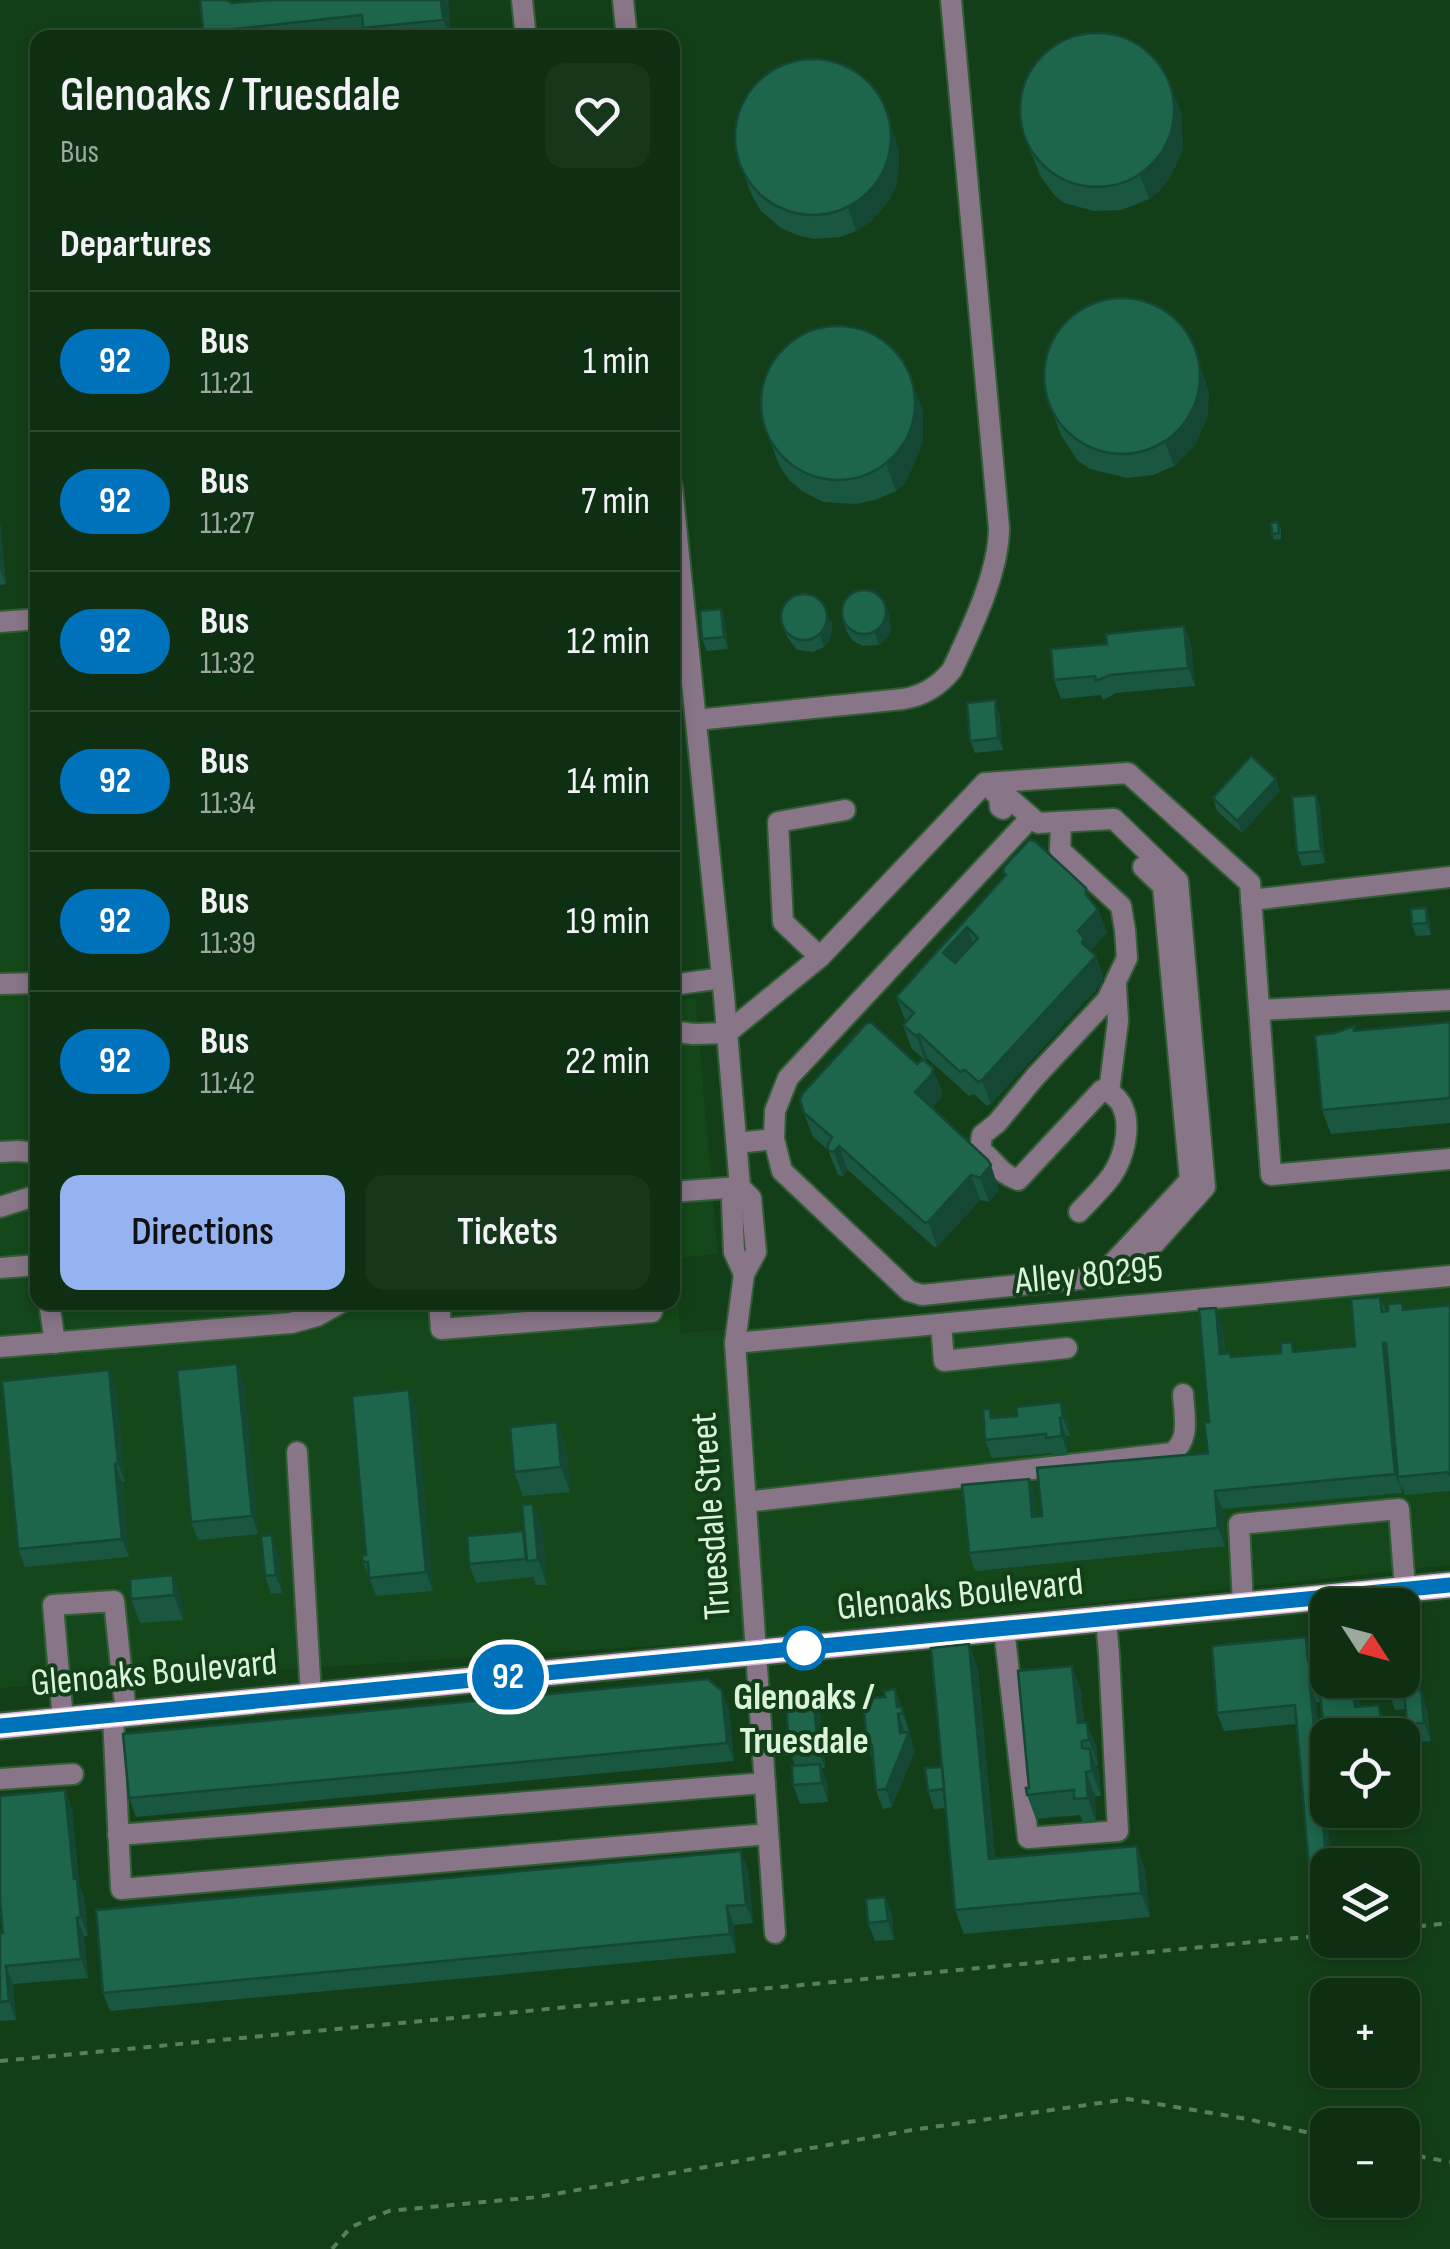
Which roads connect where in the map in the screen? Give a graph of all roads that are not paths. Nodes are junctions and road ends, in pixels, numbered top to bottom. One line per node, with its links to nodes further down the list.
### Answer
1 (522, 0): 4 (street)
2 (623, 0): 5 (street)
3 (950, 0): 9 (street)
4 (525, 30)
5 (626, 30)
6 (680, 565): 9 (street)
7 (30, 619): 8 (street)
8 (0, 622)
9 (696, 720): 17 (street)
10 (992, 790): 12 (street); 13 (street); 15 (street); 16 (street)
11 (845, 810): 16 (street)
12 (1022, 826): 13 (street); 27 (street)
13 (1061, 828): 19 (street); 27 (street)
14 (1450, 877): 15 (street)
15 (1251, 900): 23 (street)
16 (820, 956): 25 (street)
17 (722, 978): 21 (street); 25 (street)
18 (30, 983): 20 (street)
19 (1116, 983): 26 (street); 26 (street)
20 (0, 984)
21 (680, 984)
22 (1450, 1000): 23 (street)
23 (1260, 1010): 31 (street)
24 (680, 1032): 25 (street)
25 (728, 1033): 28 (street)
26 (1109, 1092): 36 (street)
27 (774, 1139): 28 (street)
28 (737, 1143): 32 (street)
29 (0, 1152): 30 (street)
30 (30, 1152)
31 (1450, 1159)
32 (740, 1186): 33 (street); 46 (street, Truesdale Street)
33 (680, 1191)
34 (30, 1198): 35 (street)
35 (0, 1208)
36 (1079, 1212)
37 (30, 1266): 38 (street)
38 (0, 1268)
39 (1450, 1276): 44 (street, Alley 80295)
40 (51, 1310): 45 (street)
41 (328, 1310): 45 (street)
42 (440, 1310): 43 (street)
43 (652, 1310)
44 (941, 1324): 46 (street, Alley 80295); 48 (street)
45 (54, 1343): 47 (street)
46 (735, 1343): 51 (street, Truesdale Street)
47 (0, 1347)
48 (1067, 1348)
49 (1183, 1394): 51 (street)
50 (297, 1452): 60 (street)
51 (746, 1502): 59 (street, Truesdale Street)
52 (1450, 1585): 54 (main road, Glenoaks Boulevard)
53 (1405, 1588): 56 (street)
54 (1420, 1588)
55 (1310, 1598): 56 (main road, Glenoaks Boulevard)
56 (1243, 1604): 57 (main road, Glenoaks Boulevard)
57 (1106, 1619): 58 (main road, Glenoaks Boulevard); 58 (street)
58 (1004, 1628): 59 (main road, Glenoaks Boulevard)
59 (756, 1653): 60 (main road, Glenoaks Boulevard); 66 (street, Truesdale Street)
60 (311, 1696): 61 (main road, Glenoaks Boulevard)
61 (119, 1714): 62 (main road, Glenoaks Boulevard); 62 (street); 67 (street)
62 (62, 1720): 63 (main road, Glenoaks Boulevard)
63 (0, 1726)
64 (72, 1774): 65 (street)
65 (0, 1779)
66 (765, 1783): 67 (street); 68 (street, Truesdale Street)
67 (118, 1834): 68 (street)
68 (768, 1834): 69 (street, Truesdale Street)
69 (776, 1933)

